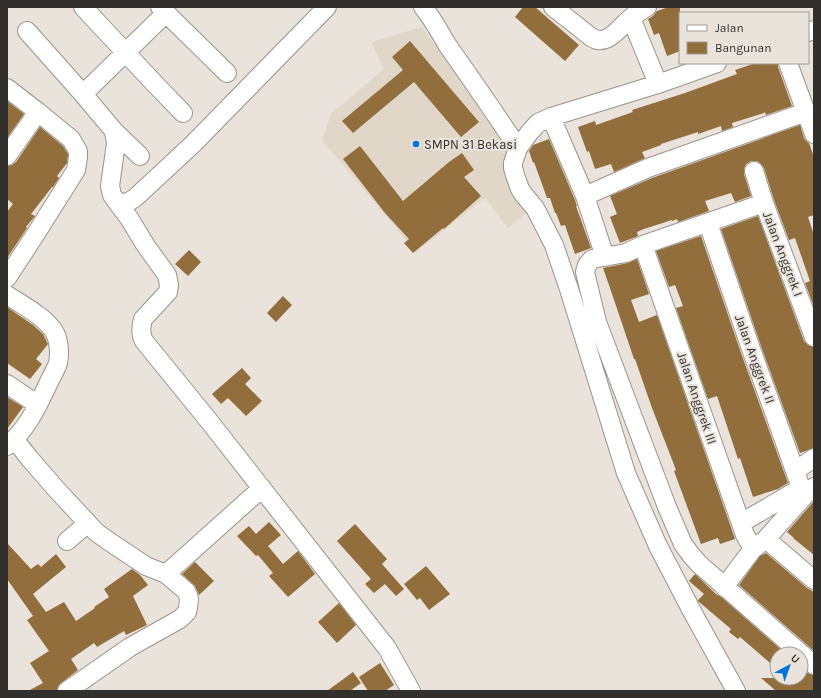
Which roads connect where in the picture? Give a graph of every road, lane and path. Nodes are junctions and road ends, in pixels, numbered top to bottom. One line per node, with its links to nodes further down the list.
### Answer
1 (83, 7): 9 (street)
2 (328, 7): 28 (street)
3 (423, 7): 22 (street)
4 (553, 7): 7 (street)
5 (647, 7): 7 (street)
6 (163, 10): 9 (street); 12 (street)
7 (631, 18): 13 (street)
8 (27, 32): 15 (street)
9 (126, 53): 15 (street); 18 (street)
10 (714, 64): 13 (street)
11 (788, 64): 17 (street)
12 (227, 73)
13 (658, 84): 19 (street)
14 (7, 88): 16 (street)
15 (83, 94): 20 (street)
16 (38, 112): 23 (street); 32 (street)
17 (806, 112): 21 (street); 26 (street)
18 (183, 113)
19 (551, 117): 22 (street); 26 (street)
20 (114, 131): 24 (street); 28 (street)
21 (814, 134)
22 (518, 148): 51 (street)
23 (7, 156)
24 (140, 156)
25 (754, 171): 27 (street, Jalan Anggrek I)
26 (585, 196): 31 (street)
27 (764, 203): 29 (street); 34 (street, Jalan Anggrek I)
28 (118, 205): 40 (street)
29 (708, 223): 30 (street); 39 (street, Jalan Anggrek II)
30 (644, 245): 31 (street); 42 (street, Jalan Anggrek III)
31 (605, 257): 47 (street)
32 (7, 278)
33 (7, 294): 36 (street)
34 (814, 337)
35 (7, 384): 36 (street)
36 (38, 405): 37 (street)
37 (11, 443): 41 (street)
38 (814, 458): 39 (street)
39 (807, 487): 42 (street); 44 (street)
40 (262, 488): 45 (street); 50 (street)
41 (88, 523): 43 (street); 45 (street)
42 (741, 523): 44 (street, Jalan Anggrek III)
43 (68, 541)
44 (760, 544): 46 (street); 47 (street)
45 (166, 574): 49 (street)
46 (814, 580)
47 (724, 587): 48 (street)
48 (814, 665)
49 (67, 691)
50 (411, 691)
51 (736, 691)

